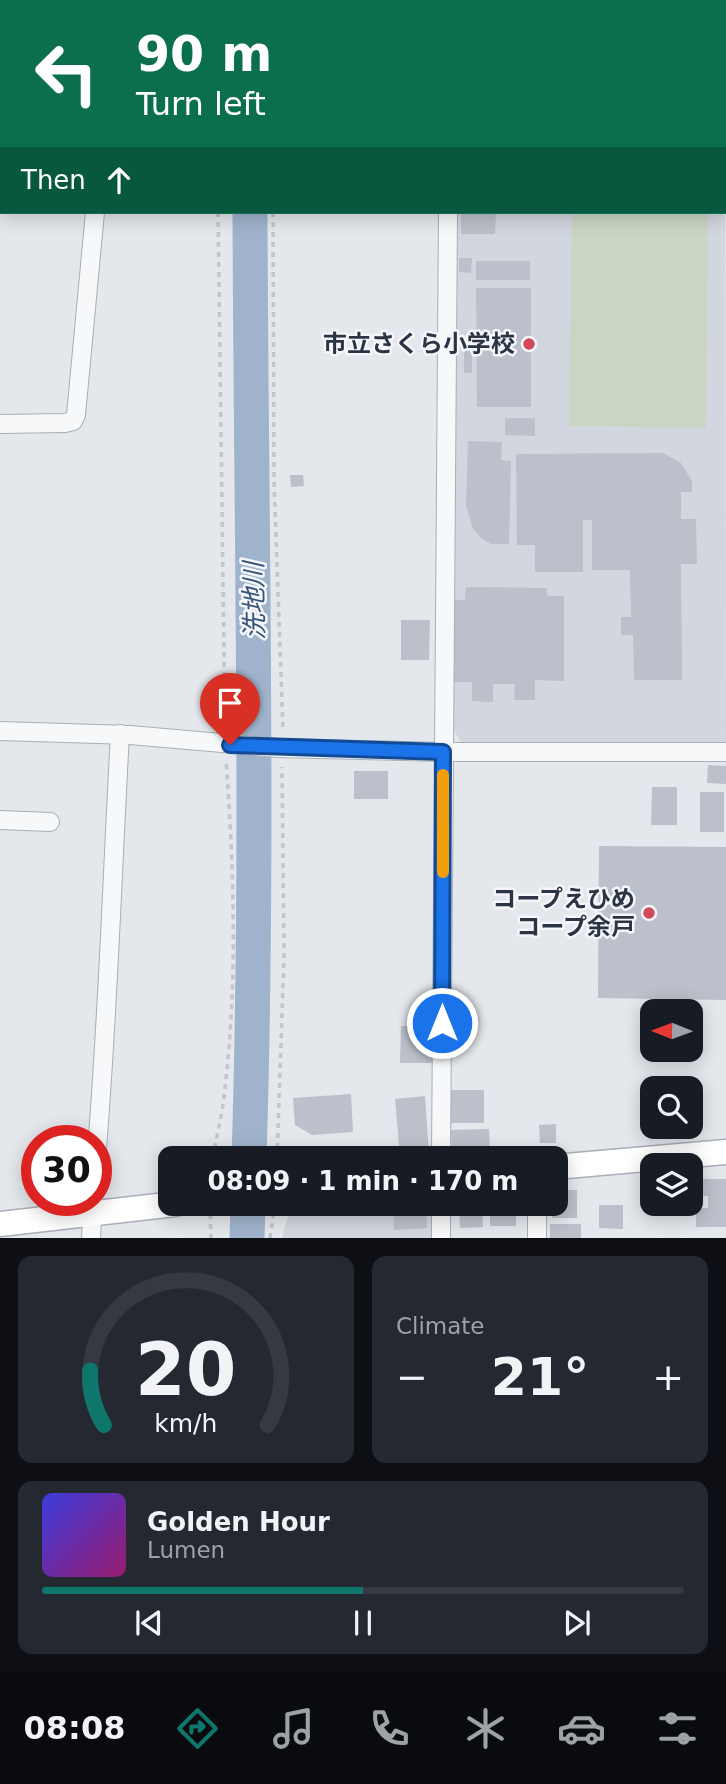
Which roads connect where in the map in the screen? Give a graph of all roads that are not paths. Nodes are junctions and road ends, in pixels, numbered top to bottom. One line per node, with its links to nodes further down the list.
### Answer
1 (95, 214): 3 (street)
2 (448, 214): 6 (street)
3 (0, 424)
4 (0, 732): 5 (street)
5 (120, 734): 6 (street); 10 (street)
6 (443, 752): 7 (street); 11 (street)
7 (726, 752)
8 (0, 820): 9 (street)
9 (50, 822)
10 (100, 1125)
11 (441, 1146)
12 (726, 1152): 13 (main road)
13 (568, 1166)
14 (158, 1207): 17 (main road)
15 (441, 1216): 19 (street)
16 (537, 1216): 20 (street)
17 (92, 1217): 18 (main road)
18 (0, 1224)
19 (441, 1238)
20 (537, 1238)

